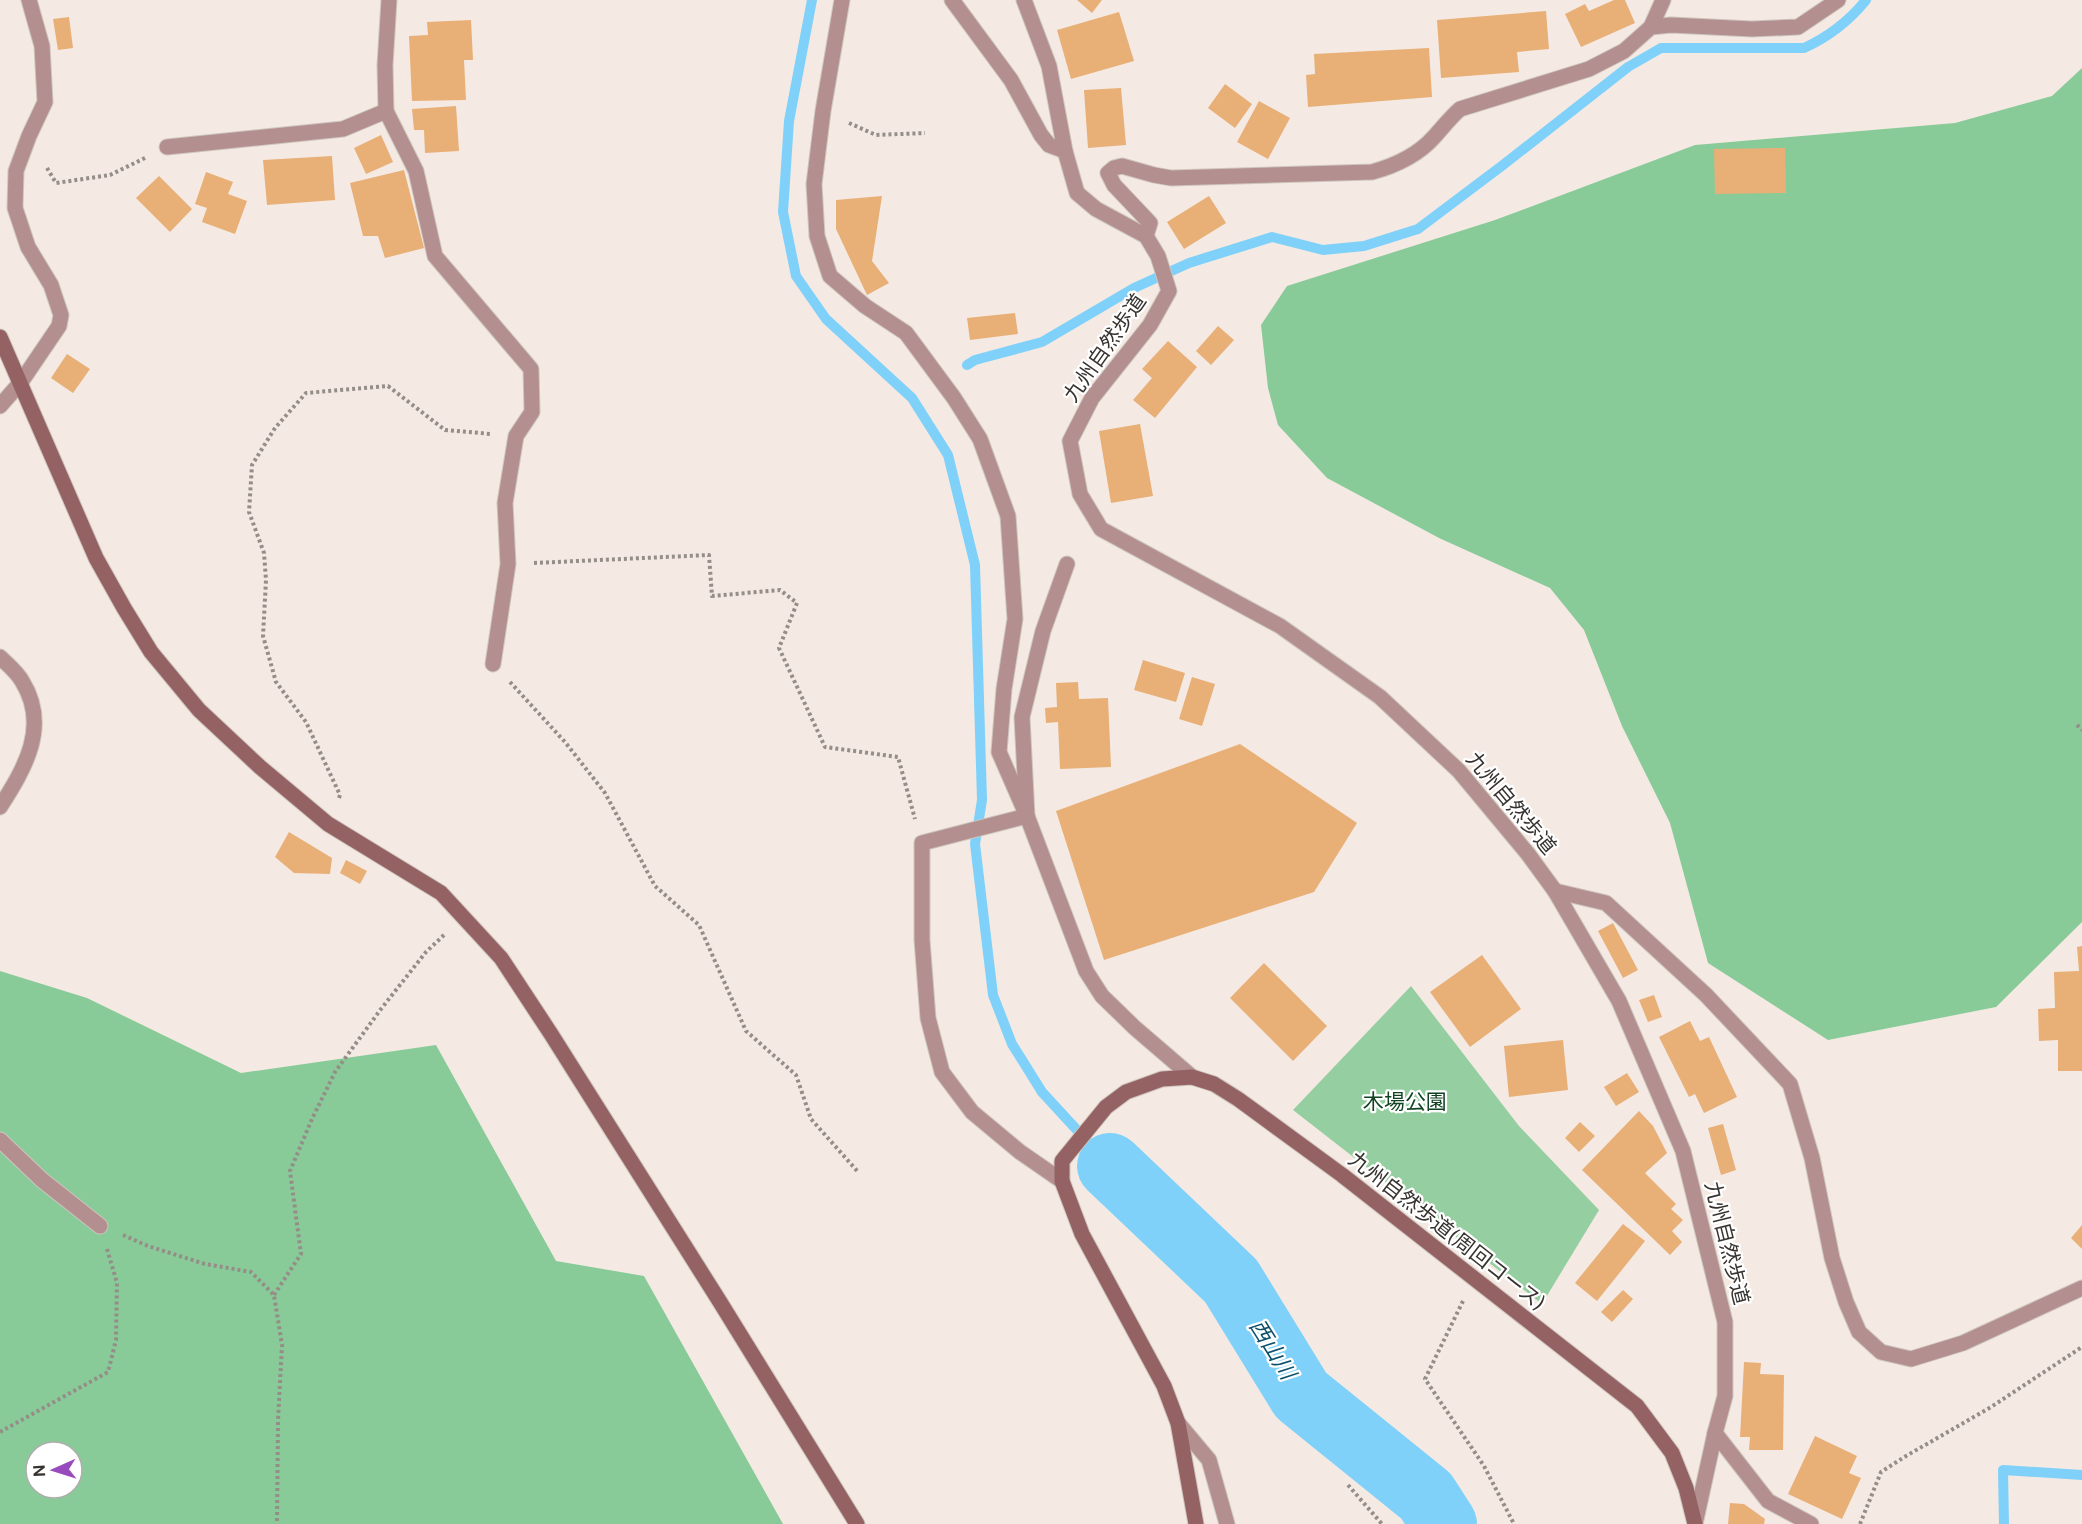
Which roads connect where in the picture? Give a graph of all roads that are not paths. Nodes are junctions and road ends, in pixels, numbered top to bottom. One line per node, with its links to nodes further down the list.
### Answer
1 (29, 0): 14 (street)
2 (389, 0): 9 (street)
3 (842, 0): 20 (street)
4 (952, 0): 11 (street)
5 (1024, 0): 11 (street)
6 (1663, 0): 8 (street)
7 (1838, 0): 8 (street)
8 (1651, 27): 12 (street)
9 (386, 111): 10 (street); 18 (street)
10 (167, 147)
11 (1065, 151): 12 (street)
12 (1146, 236): 21 (street, 九州自然歩道)
13 (0, 337): 14 (street)
14 (21, 382): 15 (street); 29 (street)
15 (0, 406)
16 (1067, 564): 20 (street)
17 (0, 657): 19 (street)
18 (494, 664)
19 (0, 807)
20 (1027, 816): 22 (street); 24 (street)
21 (1555, 891): 26 (street); 28 (street, 九州自然歩道)
22 (1192, 1077): 24 (street, 九州自然歩道(周回コース)); 32 (street, 九州自然歩道(周回コース))
23 (0, 1140): 25 (street)
24 (1062, 1181): 27 (street)
25 (100, 1226)
26 (2082, 1288)
27 (1178, 1423): 30 (street); 31 (street)
28 (1715, 1433): 32 (street, 九州自然歩道); 33 (street)
29 (857, 1524)
30 (1196, 1524)
31 (1227, 1524)
32 (1695, 1524)
33 (1810, 1524)

